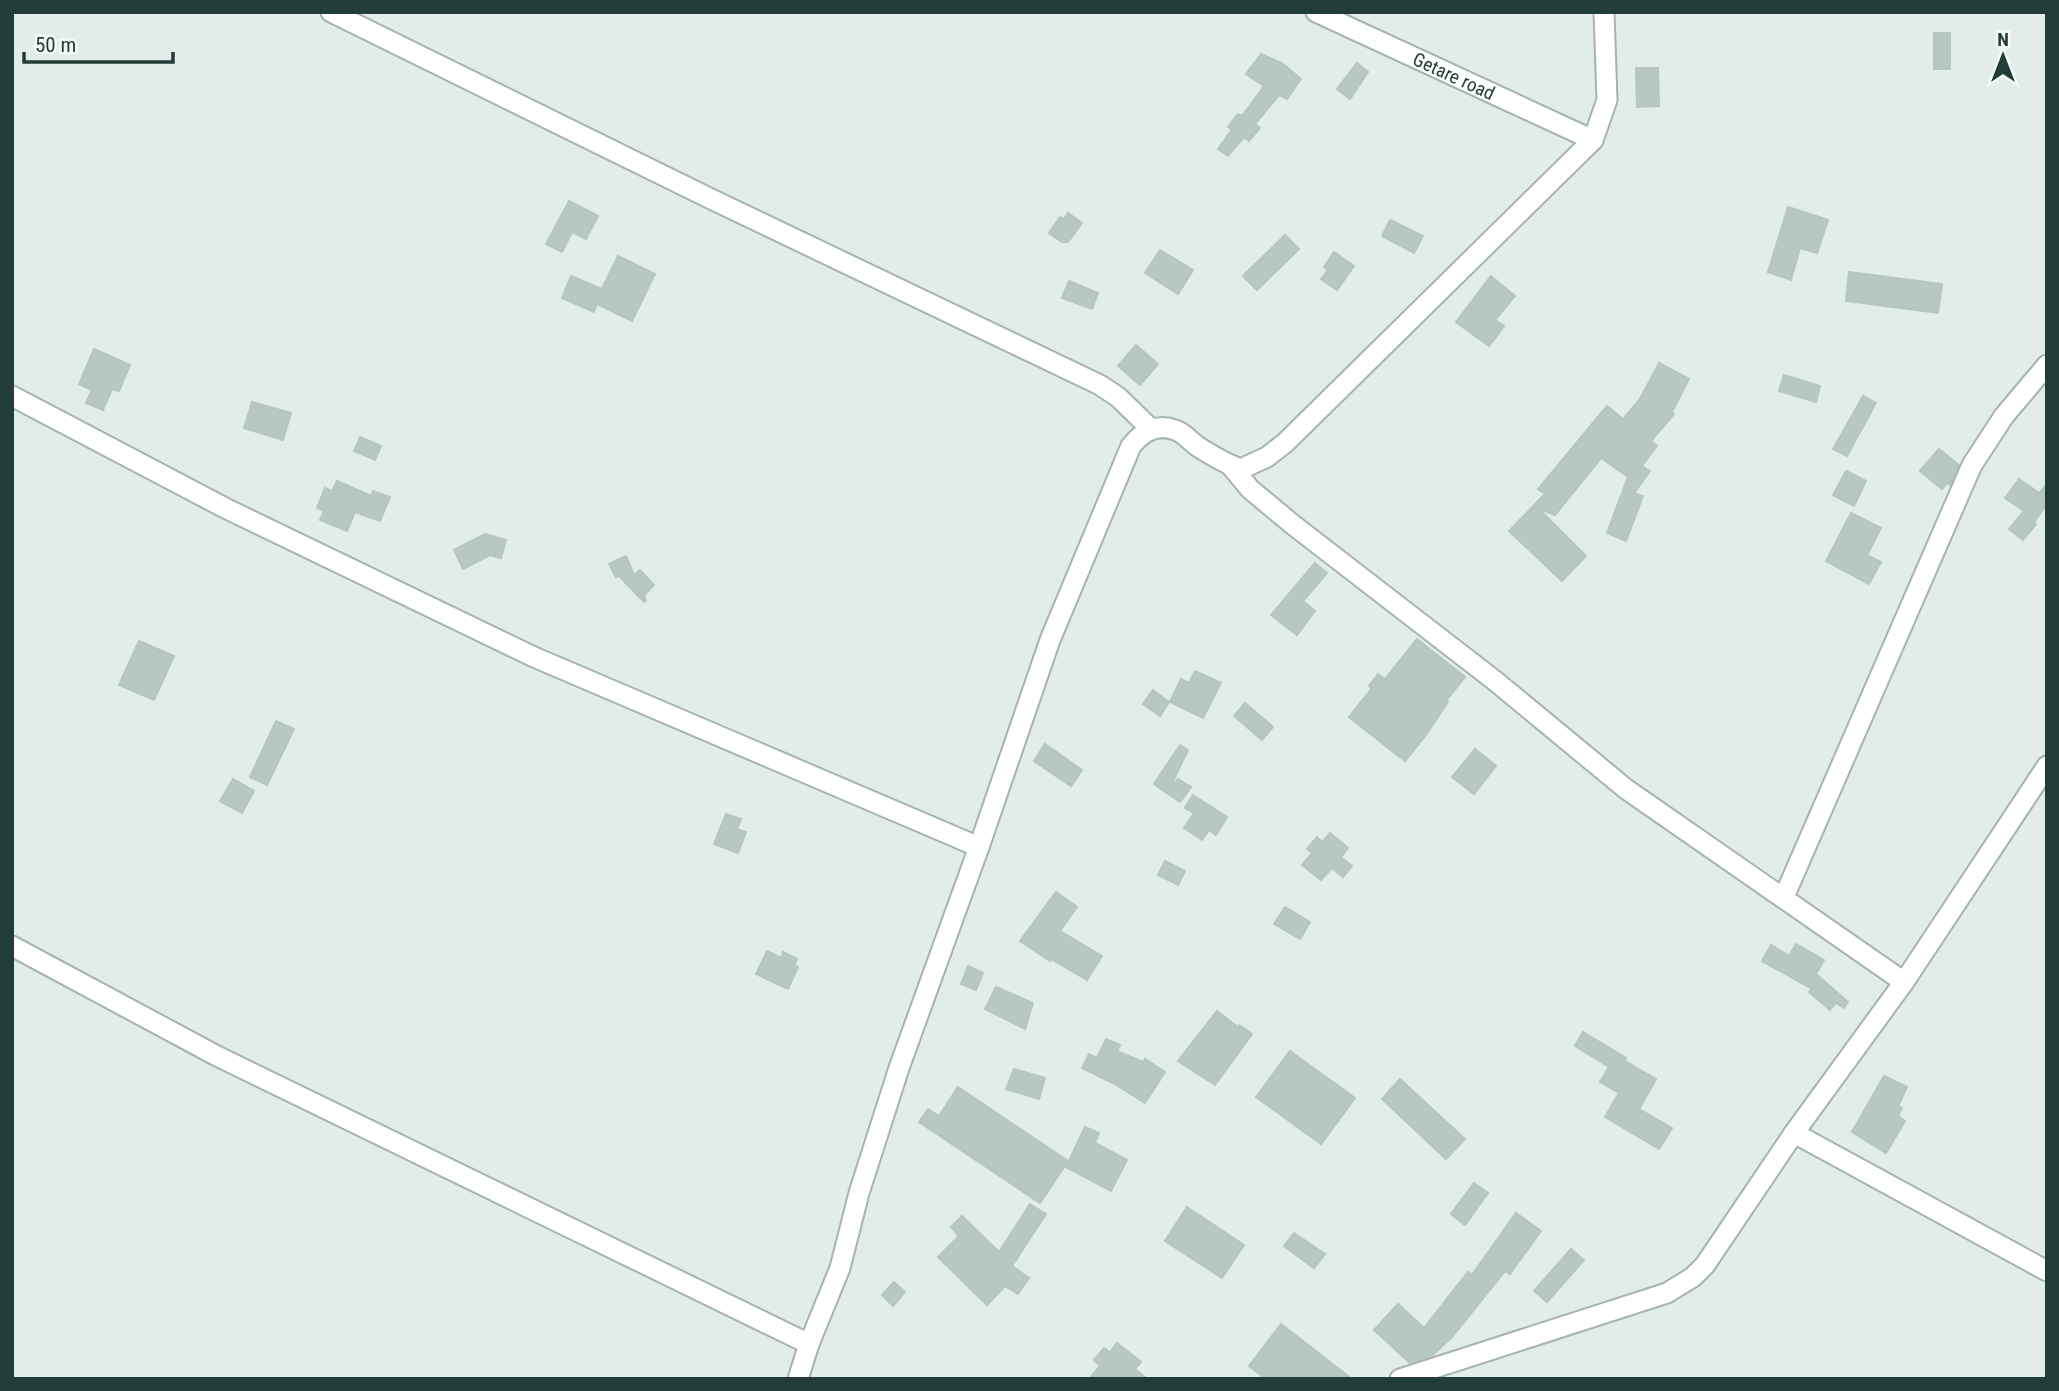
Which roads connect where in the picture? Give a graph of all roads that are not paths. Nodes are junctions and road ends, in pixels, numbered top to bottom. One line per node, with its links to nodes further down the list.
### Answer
1 (331, 12): 7 (street)
2 (1316, 12): 4 (street, Getare road)
3 (1604, 12): 4 (street)
4 (1593, 139): 8 (street)
5 (2047, 365): 11 (street)
6 (12, 396): 10 (street)
7 (1151, 429): 8 (street); 10 (street)
8 (1231, 466): 11 (street)
9 (2047, 766): 13 (street)
10 (979, 847): 16 (street)
11 (1784, 897): 13 (street)
12 (12, 946): 16 (street)
13 (1904, 982): 14 (street)
14 (1794, 1133): 15 (street); 18 (street)
15 (2047, 1270)
16 (809, 1344): 17 (street)
17 (798, 1379)
18 (1400, 1379)

